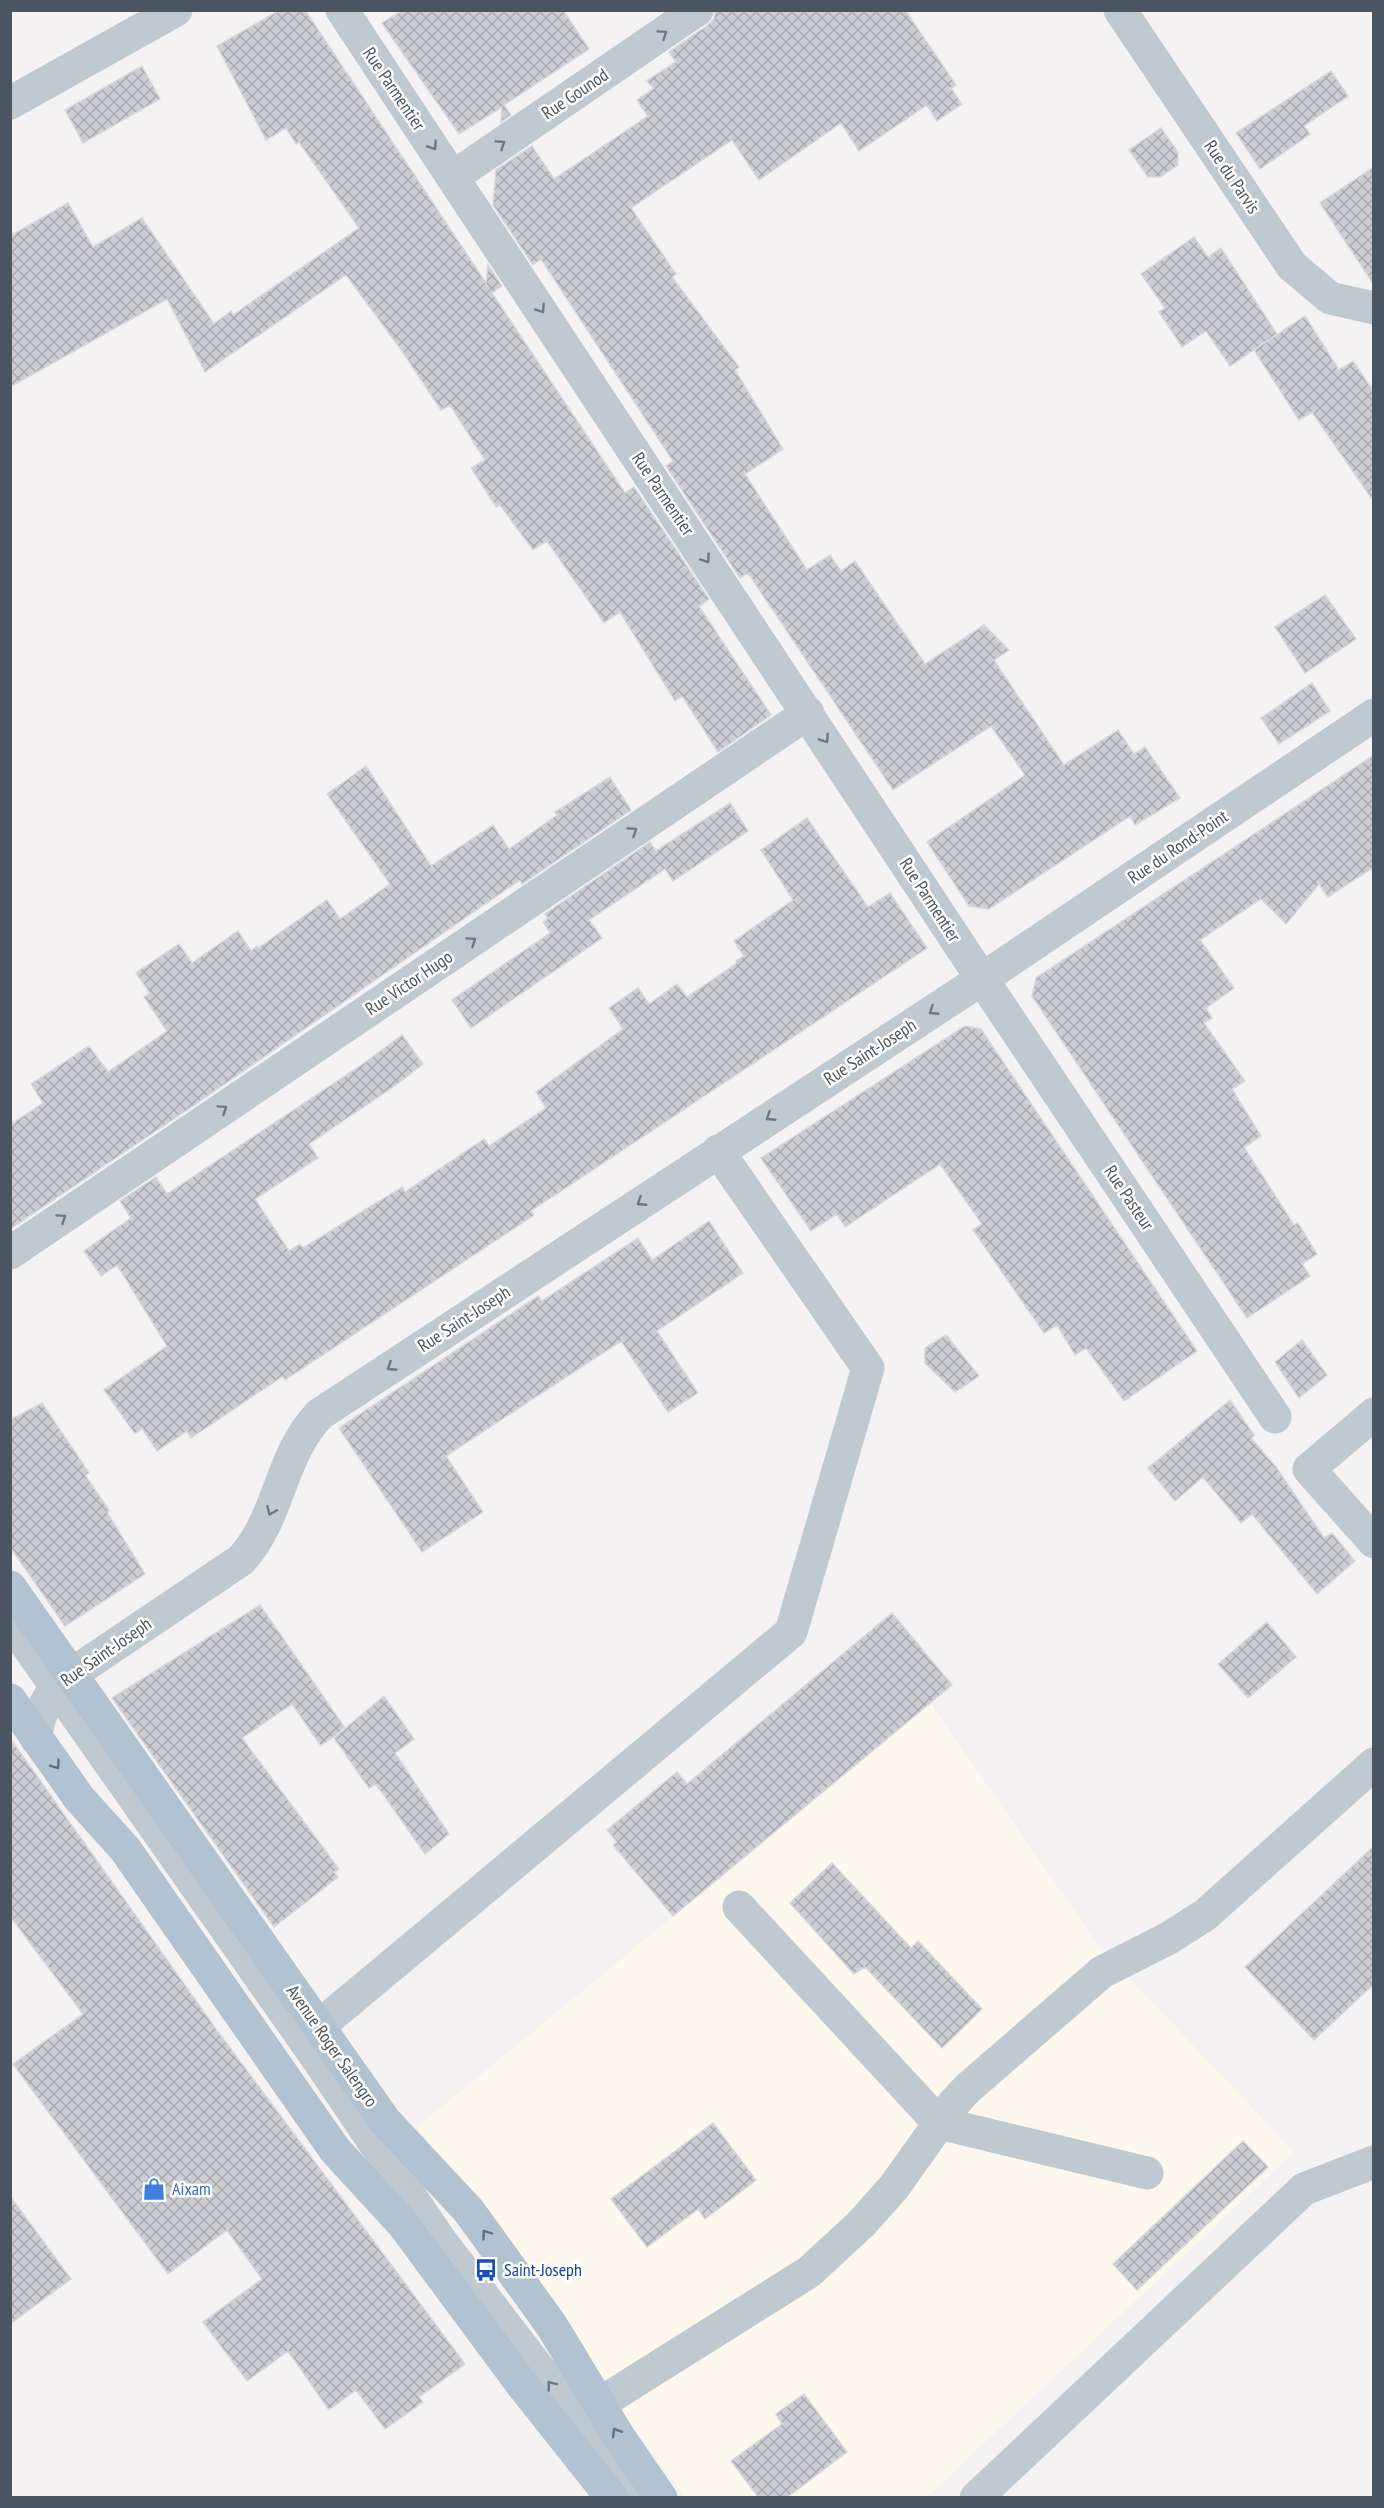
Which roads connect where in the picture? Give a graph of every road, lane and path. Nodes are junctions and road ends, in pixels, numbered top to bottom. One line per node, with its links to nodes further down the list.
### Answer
1 (176, 10): 5 (street)
2 (342, 10): 6 (street, Rue Parmentier, one-way to 6)
3 (697, 10): 6 (street, Rue Gounod, one-way to 3)
4 (1120, 10): 7 (street, Rue du Parvis)
5 (10, 103)
6 (453, 177): 8 (street, Rue Parmentier, one-way to 8)
7 (1374, 308)
8 (808, 713): 10 (street, Rue Parmentier, one-way to 10); 12 (street, Rue Victor Hugo, one-way to 8)
9 (1374, 715): 10 (street, Rue du Rond-Point)
10 (982, 979): 11 (street, Rue Saint-Joseph, one-way to 11); 14 (street, Rue Pasteur)
11 (718, 1152): 19 (street, Rue Saint-Joseph, one-way to 19); 24 (street)
12 (10, 1252)
13 (1374, 1414): 15 (street)
14 (1275, 1417)
15 (1374, 1542)
16 (10, 1587): 19 (main road, Avenue Roger Salengro)
17 (10, 1621): 19 (street)
18 (10, 1649): 19 (street)
19 (58, 1687): 21 (street, Rue Saint-Joseph); 24 (main road, Avenue Roger Salengro); 28 (street); 31 (street, one-way to 19)
20 (10, 1700): 21 (main road)
21 (36, 1737): 28 (main road, one-way to 28)
22 (1374, 1764): 25 (street)
23 (739, 1908): 25 (street)
24 (318, 2027): 29 (main road, Avenue Roger Salengro, one-way to 24)
25 (939, 2123): 27 (street); 29 (street)
26 (1374, 2162): 33 (street)
27 (1147, 2173)
28 (404, 2224): 30 (main road)
29 (599, 2404): 32 (main road, Avenue Roger Salengro, one-way to 29)
30 (612, 2498)
31 (638, 2498)
32 (661, 2498)
33 (976, 2498)

